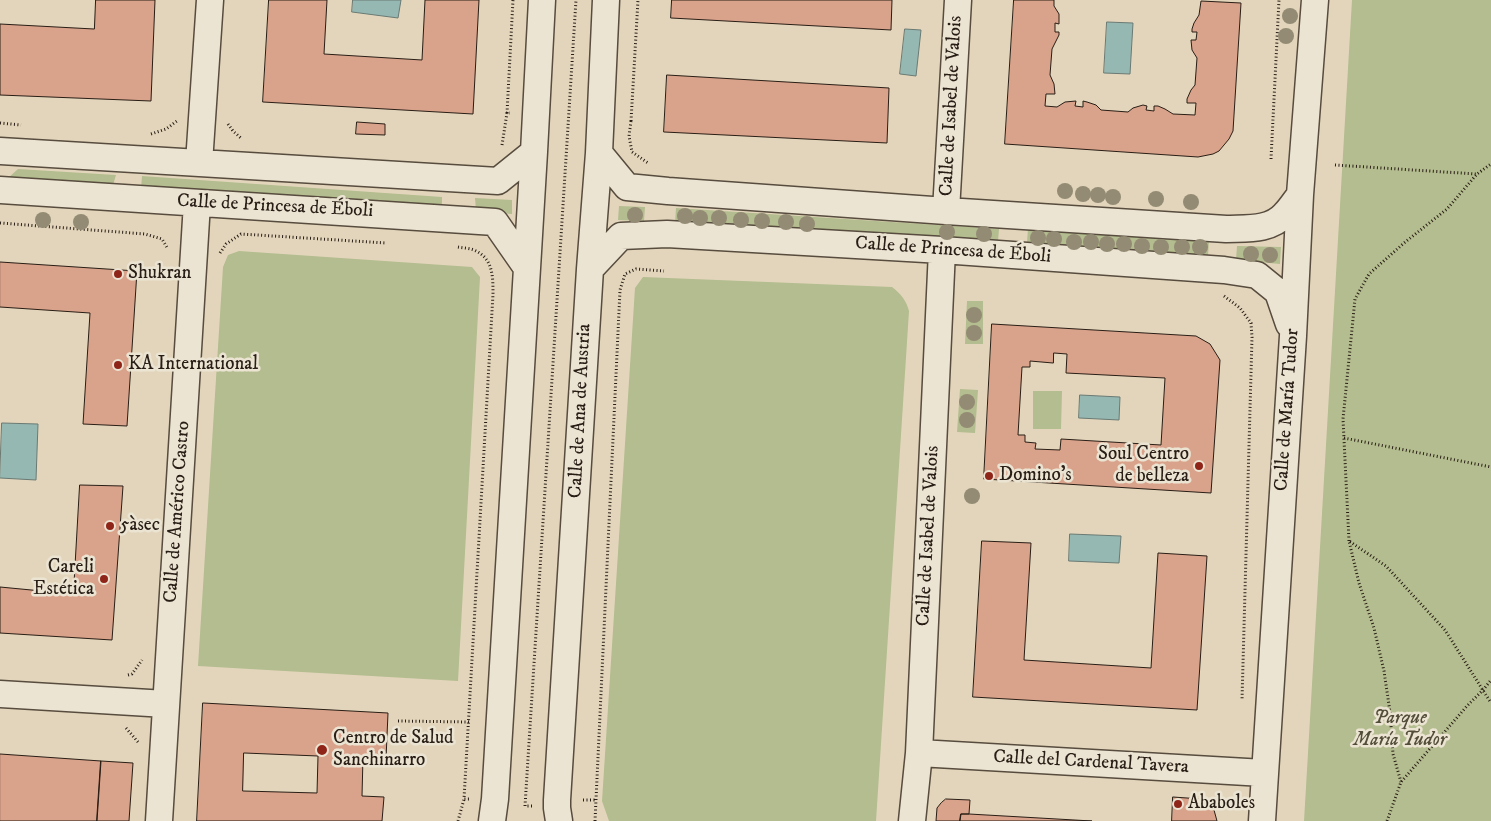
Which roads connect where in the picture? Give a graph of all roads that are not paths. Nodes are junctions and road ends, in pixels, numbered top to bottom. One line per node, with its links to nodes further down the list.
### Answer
1 (210, 0): 9 (street)
2 (542, 0): 6 (street)
3 (606, 0): 8 (street, Calle de Ana de Austria)
4 (958, 0): 13 (street, Calle de Isabel de Valois)
5 (1315, 0): 11 (street, Calle de María Tudor)
6 (534, 152): 9 (street, Calle de Princesa de Éboli); 15 (street)
7 (3, 153): 9 (street, Calle de Princesa de Éboli)
8 (599, 153): 13 (street, Calle de Princesa de Éboli); 16 (street, Calle de Ana de Austria)
9 (199, 164)
10 (0, 190): 12 (street, Calle de Princesa de Éboli)
11 (1300, 195): 13 (street, Calle de Princesa de Éboli); 17 (street, Calle de María Tudor)
12 (198, 203): 15 (street, Calle de Princesa de Éboli); 19 (street, Calle de Américo Castro)
13 (946, 211)
14 (942, 250): 16 (street, Calle de Princesa de Éboli); 17 (street, Calle de Princesa de Éboli); 20 (street, Calle de Isabel de Valois)
15 (527, 268): 23 (street)
16 (590, 269): 24 (street, Calle de Ana de Austria)
17 (1292, 336): 21 (street, Calle de María Tudor)
18 (0, 694): 19 (street)
19 (166, 704): 22 (street, Calle de Américo Castro)
20 (919, 753): 21 (street, Calle del Cardenal Tavera); 25 (street, Calle de Isabel de Valois)
21 (1264, 773): 26 (street, Calle de María Tudor)
22 (159, 821)
23 (492, 821)
24 (559, 821)
25 (912, 821)
26 (1262, 821)

